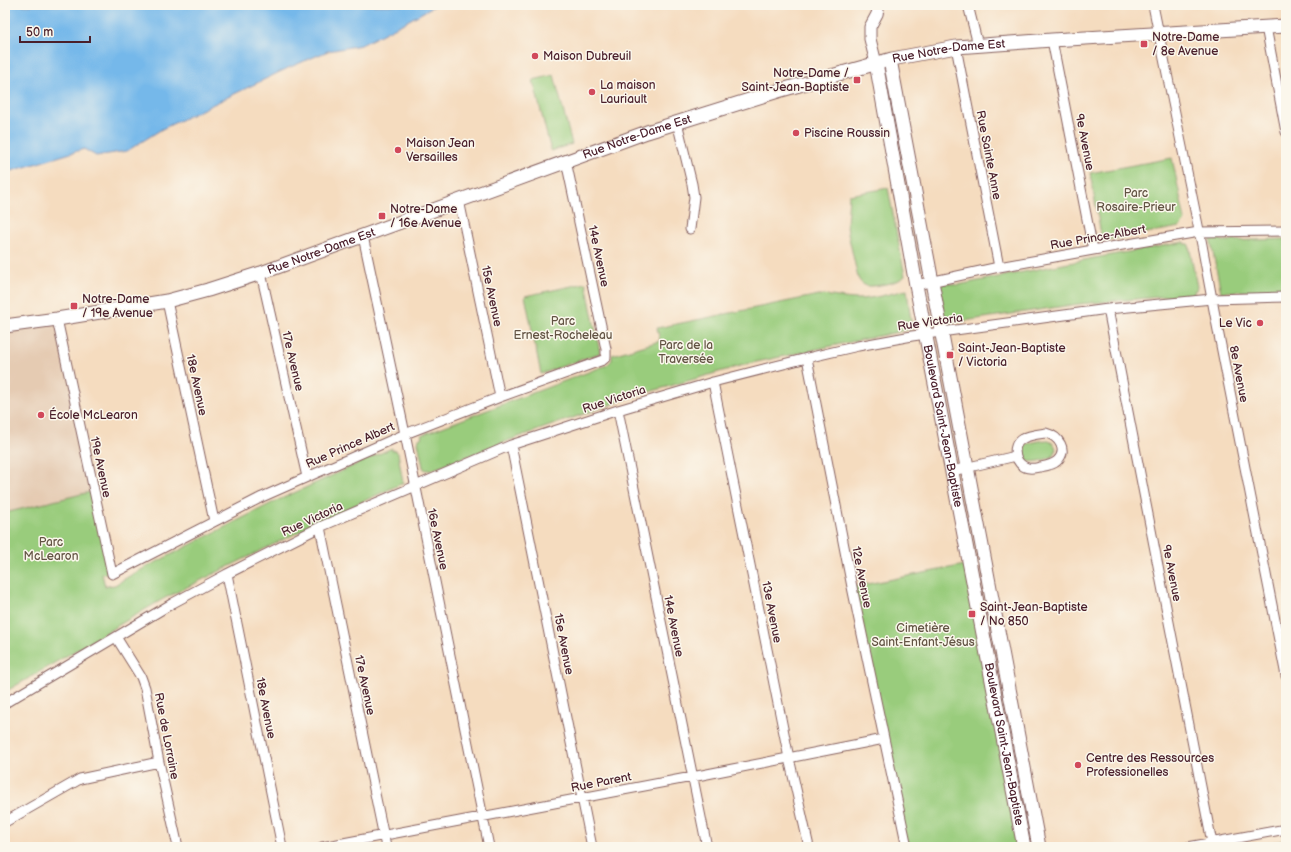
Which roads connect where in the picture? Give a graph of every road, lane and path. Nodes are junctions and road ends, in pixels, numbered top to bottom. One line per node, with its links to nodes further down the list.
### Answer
1 (879, 5): 11 (street, Boulevard Saint-Jean-Baptiste)
2 (968, 5): 8 (street)
3 (1153, 5): 6 (street, 8e Avenue)
4 (1286, 26): 5 (main road, Rue Notre-Dame Est)
5 (1266, 27): 6 (main road, Rue Notre-Dame Est); 13 (street)
6 (1159, 34): 7 (main road, Rue Notre-Dame Est); 20 (street, 8e Avenue)
7 (1052, 40): 8 (main road, Rue Notre-Dame Est); 22 (street, 9e Avenue)
8 (978, 45): 9 (main road, Rue Notre-Dame Est)
9 (956, 47): 10 (main road, Rue Notre-Dame Est); 23 (street, Rue Sainte Anne)
10 (890, 60): 11 (main road, Rue Notre-Dame Est); 15 (main road, Boulevard Saint-Jean-Baptiste)
11 (876, 63): 12 (main road, Rue Notre-Dame Est); 16 (main road, Boulevard Saint-Jean-Baptiste)
12 (677, 122): 14 (main road, Rue Notre-Dame Est); 18 (street)
13 (1286, 132)
14 (566, 161): 17 (main road, Rue Notre-Dame Est); 35 (street, 14e Avenue)
15 (914, 186): 16 (main road); 25 (main road, Boulevard Saint-Jean-Baptiste)
16 (899, 189): 26 (main road, Boulevard Saint-Jean-Baptiste)
17 (459, 200): 21 (main road, Rue Notre-Dame Est); 38 (street, 15e Avenue)
18 (690, 229)
19 (1286, 231): 20 (street, Rue Prince-Albert)
20 (1199, 232): 22 (street, Rue Prince-Albert); 28 (street, 8e Avenue)
21 (363, 236): 24 (main road, Rue Notre-Dame Est); 40 (street, 16e Avenue)
22 (1093, 250): 23 (street, Rue Prince-Albert)
23 (999, 267): 25 (street, Rue Prince-Albert)
24 (261, 273): 29 (main road, Rue Notre-Dame Est); 45 (street, 17e Avenue)
25 (932, 282): 26 (street, Rue Prince-Albert); 33 (main road, Boulevard Saint-Jean-Baptiste)
26 (916, 286): 34 (main road, Boulevard Saint-Jean-Baptiste)
27 (1286, 296): 28 (street, Rue Victoria)
28 (1212, 299): 30 (street, Rue Victoria); 54 (street, 8e Avenue)
29 (167, 301): 31 (main road, Rue Notre-Dame Est); 47 (street, 18e Avenue)
30 (1108, 309): 33 (street, Rue Victoria); 65 (street, 9e Avenue)
31 (56, 319): 32 (main road, Rue Notre-Dame Est); 51 (street, 19e Avenue)
32 (5, 326)
33 (941, 332): 34 (street, Rue Victoria); 43 (main road, Boulevard Saint-Jean-Baptiste)
34 (926, 334): 36 (street, Rue Victoria); 44 (main road, Boulevard Saint-Jean-Baptiste)
35 (606, 357): 38 (street, Rue Prince Albert)
36 (807, 358): 37 (street, Rue Victoria); 56 (street, 12e Avenue)
37 (713, 382): 39 (street, Rue Victoria); 57 (street, 13e Avenue)
38 (500, 397): 40 (street, Rue Prince Albert)
39 (618, 410): 41 (street, Rue Victoria); 59 (street, 14e Avenue)
40 (405, 434): 45 (street, Rue Prince Albert); 46 (street, 16e Avenue)
41 (511, 445): 46 (street, Rue Victoria); 60 (street, 15e Avenue)
42 (1016, 456): 42 (street); 43 (street)
43 (967, 467): 44 (street); 49 (main road, Boulevard Saint-Jean-Baptiste)
44 (952, 471): 50 (main road, Boulevard Saint-Jean-Baptiste)
45 (307, 477): 47 (street, Rue Prince Albert)
46 (414, 486): 48 (street, Rue Victoria); 61 (street, 16e Avenue)
47 (214, 522): 51 (street, Rue Prince Albert)
48 (320, 527): 52 (street, Rue Victoria); 64 (street, 17e Avenue)
49 (978, 528): 50 (main road); 76 (main road, Boulevard Saint-Jean-Baptiste)
50 (963, 529): 75 (main road, Boulevard Saint-Jean-Baptiste)
51 (112, 574)
52 (227, 574): 53 (street, Rue Victoria); 67 (street, 18e Avenue)
53 (116, 637): 55 (street, Rue Victoria); 58 (street, Rue de Lorraine)
54 (1286, 676)
55 (5, 703)
56 (884, 739): 57 (street, Rue Parent); 74 (street, 12e Avenue)
57 (789, 758): 59 (street, Rue Parent); 73 (street, 13e Avenue)
58 (160, 762): 62 (street); 66 (street, Rue de Lorraine)
59 (692, 777): 60 (street, Rue Parent); 72 (street, 14e Avenue)
60 (582, 797): 61 (street, Rue Parent); 71 (street, 15e Avenue)
61 (483, 817): 64 (street, Rue Parent); 70 (street, 16e Avenue)
62 (5, 822)
63 (1286, 829): 65 (street)
64 (383, 835): 68 (street, Rue Parent); 69 (street, 17e Avenue)
65 (1212, 843): 77 (street)
66 (178, 847)
67 (282, 847)
68 (322, 847)
69 (386, 847)
70 (489, 847)
71 (592, 847)
72 (707, 847)
73 (809, 847)
74 (906, 847)
75 (1024, 847)
76 (1039, 847)
77 (1188, 847)

